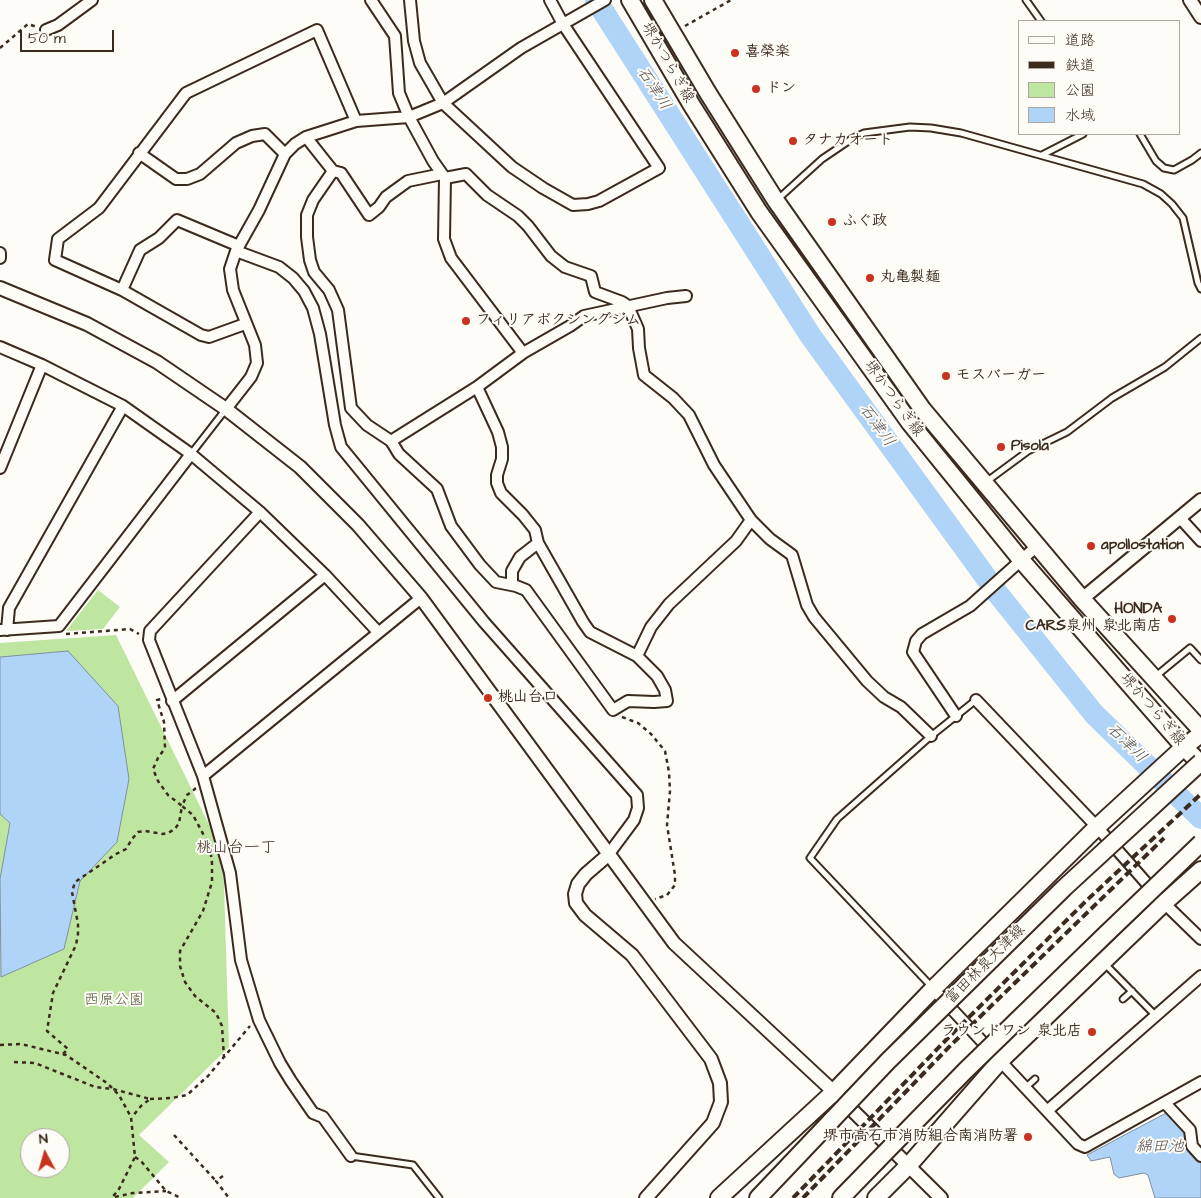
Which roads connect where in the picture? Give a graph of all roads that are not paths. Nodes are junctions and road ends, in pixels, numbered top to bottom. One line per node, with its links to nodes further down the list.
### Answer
1 (92, 0): 13 (street)
2 (370, 0): 15 (street)
3 (410, 0): 14 (street)
4 (550, 0): 12 (street)
5 (605, 0): 12 (street)
6 (630, 0): 54 (main road, 堺かつらぎ線)
7 (654, 0): 26 (main road, 堺かつらぎ線)
8 (1026, 0): 11 (lane)
9 (1190, 0): 10 (street)
10 (1201, 17)
11 (1040, 20)
12 (563, 24): 14 (street); 14 (street)
13 (46, 30)
14 (443, 103): 15 (street)
15 (409, 116): 16 (street); 25 (street)
16 (356, 122): 19 (street); 21 (street)
17 (1081, 135): 23 (lane)
18 (1141, 135): 20 (lane)
19 (306, 137): 22 (street); 24 (street)
20 (1201, 153)
21 (139, 154): 22 (street); 32 (street)
22 (285, 154): 27 (street)
23 (1042, 156): 26 (lane); 31 (lane)
24 (333, 171): 25 (street); 43 (street)
25 (444, 176): 34 (street); 38 (street)
26 (776, 201): 46 (main road, 堺かつらぎ線)
27 (238, 249): 32 (street); 35 (street); 75 (street)
28 (0, 252): 29 (street)
29 (0, 258)
30 (0, 288): 42 (street)
31 (1201, 289)
32 (122, 290): 35 (street)
33 (686, 296): 34 (street)
34 (628, 306): 38 (street); 50 (street)
35 (245, 324): 42 (street)
36 (1201, 338): 46 (lane)
37 (0, 347): 39 (street)
38 (523, 353): 40 (street)
39 (42, 365): 41 (street); 45 (street)
40 (477, 387): 43 (street); 52 (street)
41 (123, 406): 44 (street); 59 (street)
42 (226, 408): 44 (lane); 57 (street)
43 (391, 441): 56 (street)
44 (191, 454): 48 (street); 59 (street)
45 (0, 468)
46 (985, 483): 53 (main road, 堺かつらぎ線)
47 (1201, 500): 49 (street)
48 (260, 512): 55 (street); 64 (street)
49 (1180, 518): 51 (street); 58 (street)
50 (751, 520): 61 (street); 69 (street)
51 (1201, 541)
52 (538, 543): 56 (street); 61 (street)
53 (1038, 546): 54 (street); 58 (main road, 堺かつらぎ線)
54 (1016, 566): 66 (street); 70 (main road, 堺かつらぎ線)
55 (325, 575): 60 (street); 64 (street)
56 (512, 585): 61 (street)
57 (421, 598): 60 (street); 75 (street)
58 (1082, 599): 63 (main road, 堺かつらぎ線)
59 (3, 630)
60 (378, 632): 72 (street)
61 (637, 656)
62 (1201, 660): 63 (lane)
63 (1154, 678): 67 (main road, 堺かつらぎ線)
64 (167, 700): 72 (street)
65 (976, 700): 66 (lane); 73 (street)
66 (956, 716): 69 (lane)
67 (1201, 730)
68 (1201, 734): 70 (main road)
69 (931, 736): 81 (lane)
70 (1180, 751): 71 (main road, 堺かつらぎ線); 73 (main road)
71 (1201, 763): 98 (main road, 富田林泉大津線, bridge)
72 (203, 776): 92 (street)
73 (1097, 827): 77 (street); 81 (main road)
74 (1201, 843): 99 (main road, bridge)
75 (608, 854): 89 (street); 96 (street)
76 (1201, 870): 77 (main road)
77 (1164, 903): 78 (street); 79 (main road)
78 (1201, 939)
79 (1103, 962): 82 (lane); 85 (main road)
80 (1201, 976): 84 (street)
81 (933, 989): 85 (street); 89 (main road)
82 (1132, 991): 83 (lane); 84 (lane)
83 (1123, 999)
84 (1156, 1016): 91 (street)
85 (1000, 1061): 88 (street); 94 (main road)
86 (1035, 1079): 88 (lane)
87 (1201, 1082): 90 (street)
88 (1025, 1088): 91 (street)
89 (834, 1092): 94 (street); 97 (main road)
90 (1165, 1103): 91 (street); 93 (street)
91 (1047, 1111)
92 (351, 1156): 95 (lane)
93 (1201, 1156)
94 (909, 1165): 100 (main road); 101 (street)
95 (439, 1198)
96 (646, 1198)
97 (719, 1198)
98 (758, 1198)
99 (841, 1198)
100 (876, 1198)
101 (941, 1198)

